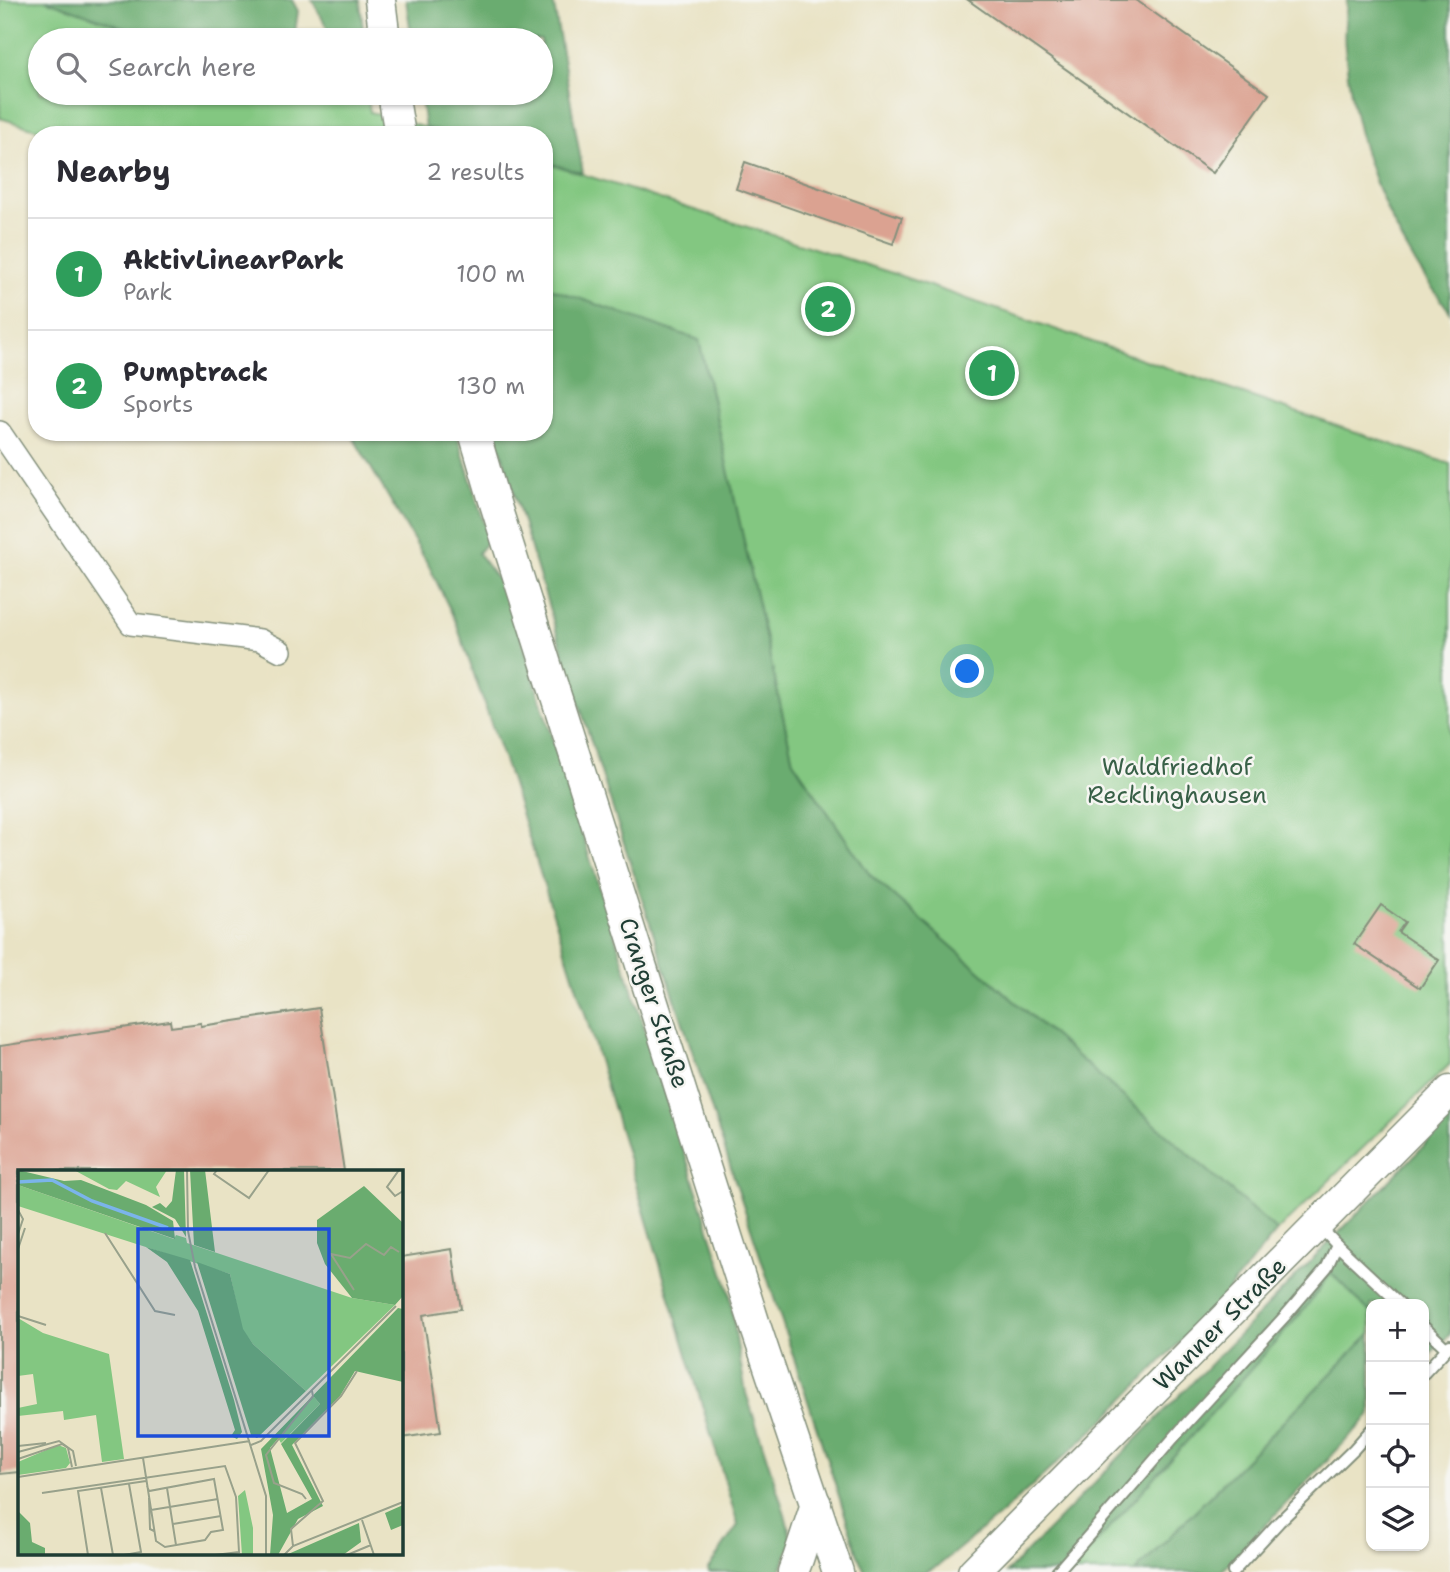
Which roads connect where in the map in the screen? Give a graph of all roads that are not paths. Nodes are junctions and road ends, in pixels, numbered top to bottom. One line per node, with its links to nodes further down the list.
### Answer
1 (395, 105): 2 (main road)
2 (398, 126)
3 (0, 432): 5 (street)
4 (477, 441): 13 (main road, Cranger Straße)
5 (281, 651)
6 (1450, 1091): 7 (main road, Wanner Straße)
7 (1328, 1235): 8 (lane); 14 (main road, Wanner Straße); 18 (lane)
8 (1395, 1299)
9 (1429, 1331): 10 (lane)
10 (1448, 1347): 11 (lane)
11 (1429, 1368)
12 (1366, 1436): 19 (lane)
13 (816, 1504): 15 (main road); 16 (main road, Cranger Straße)
14 (982, 1564): 17 (main road, Wanner Straße)
15 (793, 1572)
16 (838, 1572)
17 (958, 1572)
18 (1057, 1572)
19 (1233, 1572)

